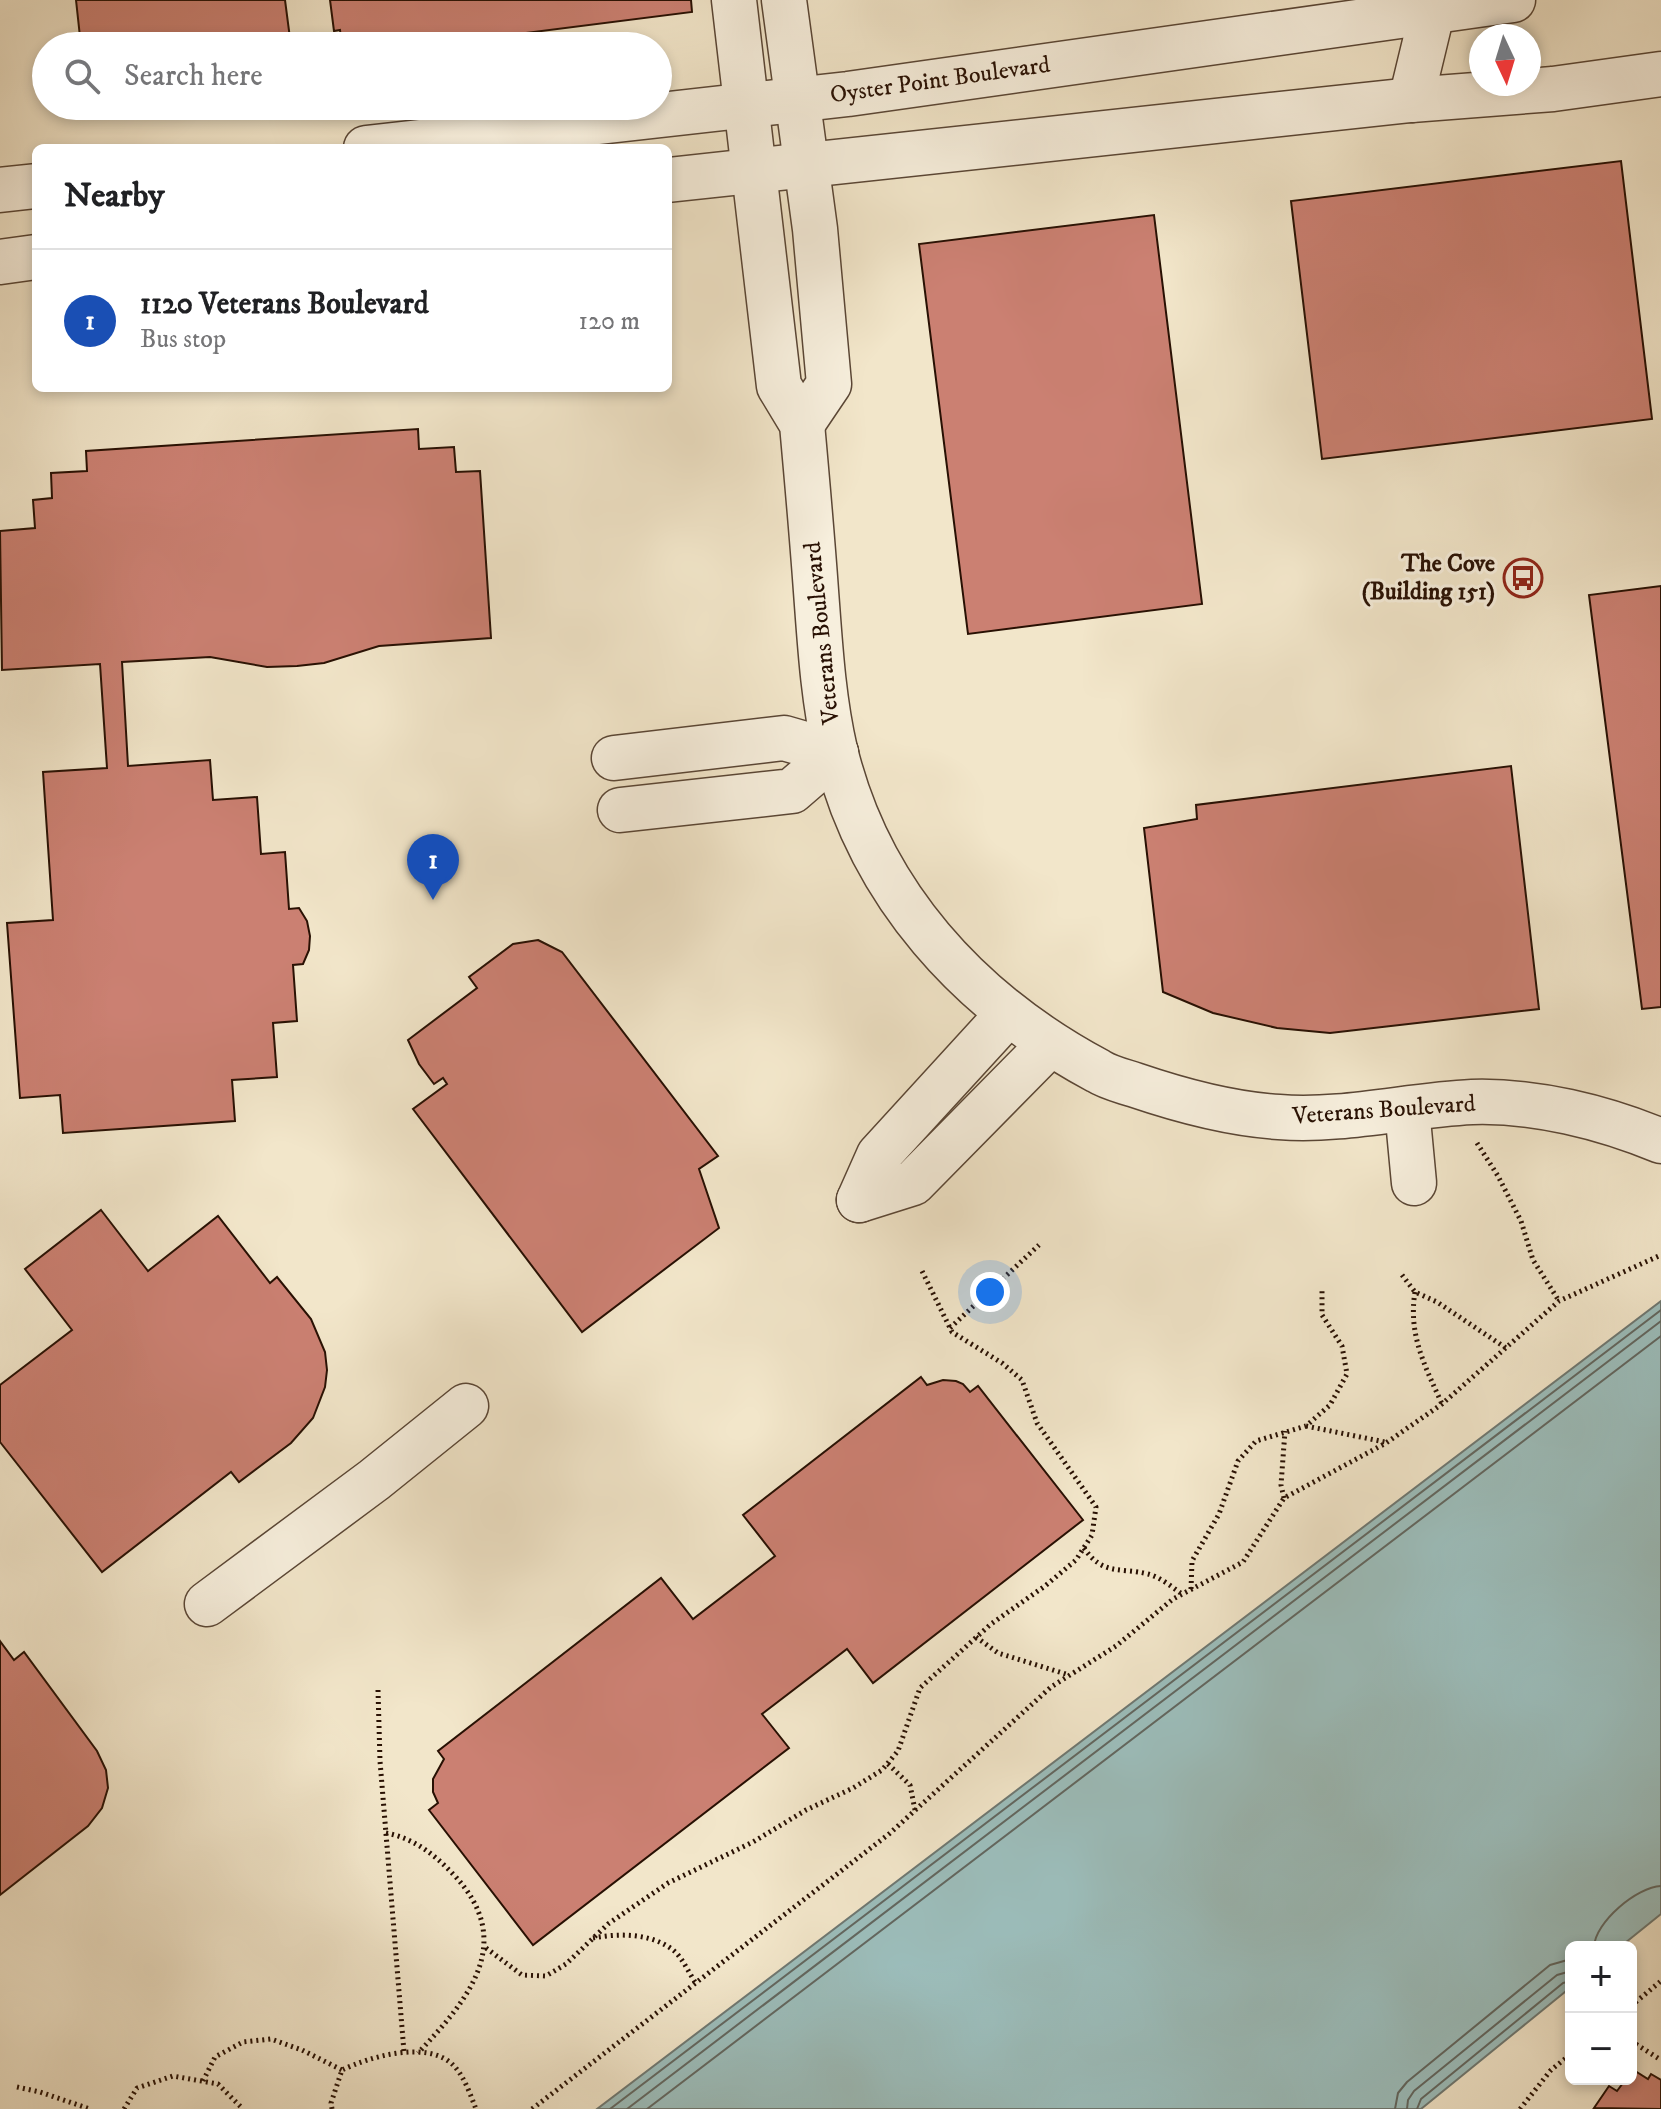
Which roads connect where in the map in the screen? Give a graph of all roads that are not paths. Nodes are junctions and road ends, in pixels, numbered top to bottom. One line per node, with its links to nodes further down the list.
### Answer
1 (734, 0): 8 (street, Veterans Boulevard)
2 (784, 0): 6 (street)
3 (1513, 0): 4 (street, Oyster Point Boulevard)
4 (1431, 6): 6 (street, Oyster Point Boulevard); 7 (street)
5 (1661, 74): 7 (street)
6 (795, 99): 8 (street, Oyster Point Boulevard); 12 (street)
7 (1411, 100): 12 (street)
8 (746, 105): 9 (street, Oyster Point Boulevard); 13 (street, Veterans Boulevard)
9 (672, 113)
10 (613, 120): 11 (street, Oyster Point Boulevard)
11 (401, 144)
12 (804, 163): 13 (street); 19 (street)
13 (755, 169): 14 (street); 19 (street, Veterans Boulevard)
14 (672, 179)
15 (32, 186): 16 (street)
16 (0, 190)
17 (32, 258): 18 (street)
18 (0, 262)
19 (802, 424): 20 (street, Veterans Boulevard)
20 (836, 753): 21 (street); 22 (street); 23 (street, Veterans Boulevard)
21 (614, 758)
22 (620, 810)
23 (1008, 1014): 24 (street, Veterans Boulevard); 24 (street)
24 (1049, 1045): 25 (street, Veterans Boulevard)
25 (1407, 1109): 26 (street, Veterans Boulevard); 27 (street)
26 (1661, 1141)
27 (1414, 1183)
28 (466, 1406): 29 (street)
29 (207, 1604)

